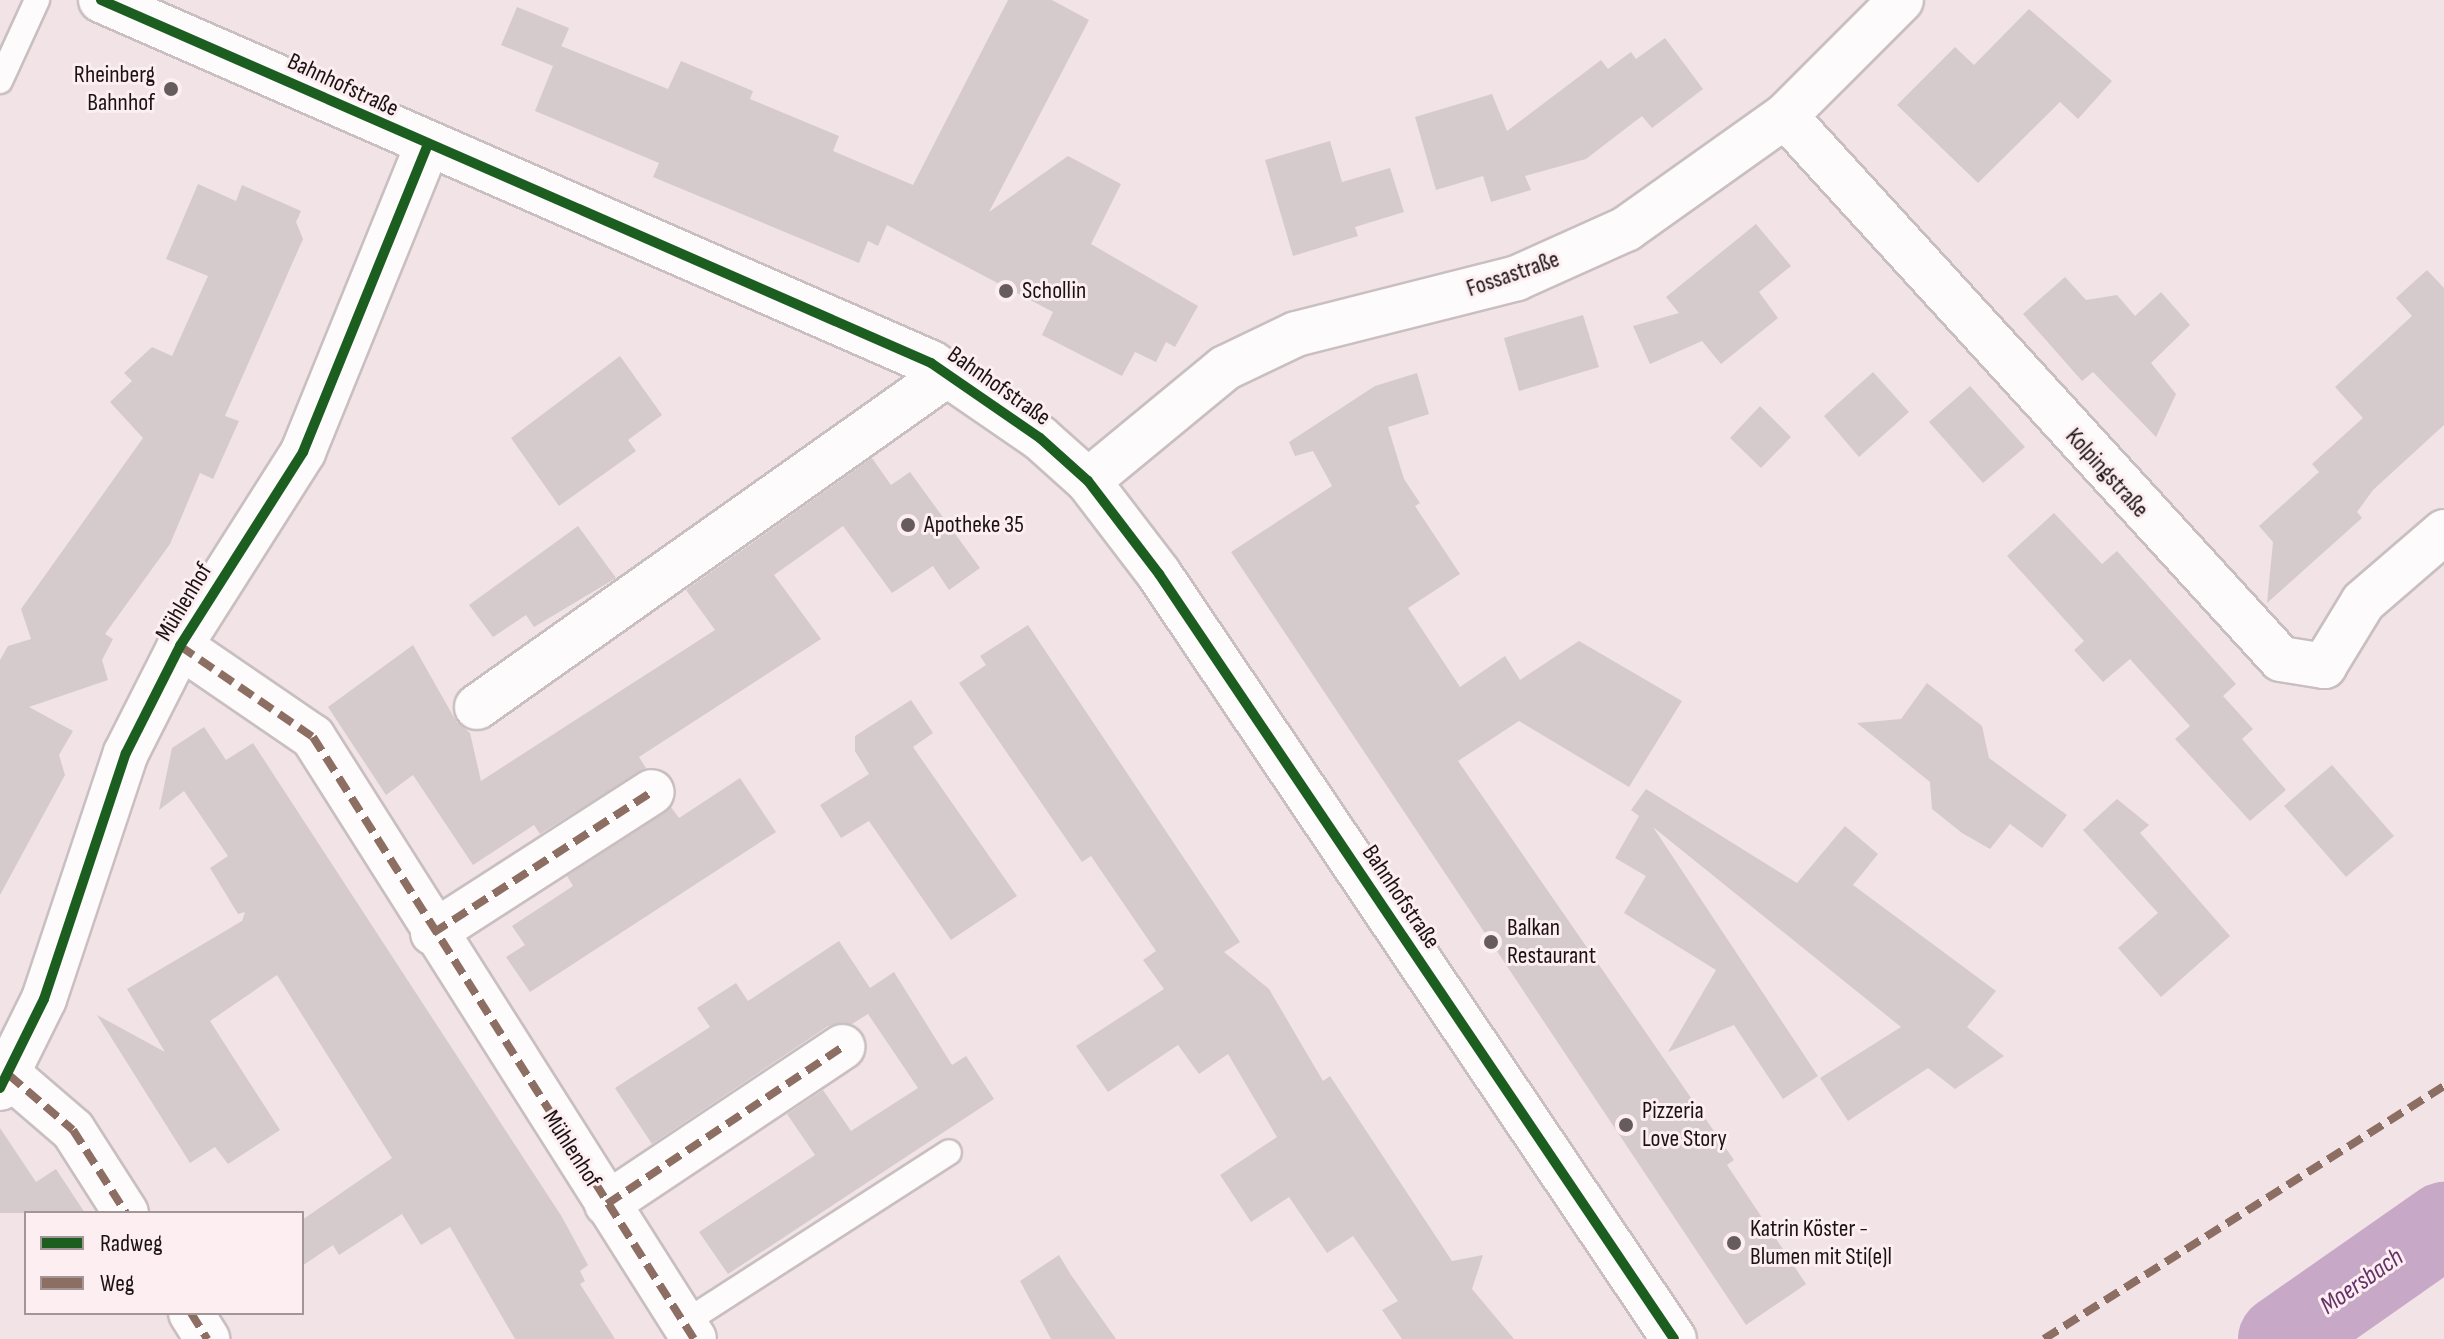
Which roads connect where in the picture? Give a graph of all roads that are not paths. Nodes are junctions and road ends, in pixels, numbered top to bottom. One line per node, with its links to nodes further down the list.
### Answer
1 (37, 0): 4 (lane)
2 (101, 0): 6 (street, Bahnhofstraße)
3 (1901, 0): 5 (street, Fossastraße)
4 (0, 81)
5 (1785, 116): 8 (street, Fossastraße); 9 (street, Kolpingstraße)
6 (427, 147): 7 (street, Bahnhofstraße); 10 (street, Mühlenhof)
7 (946, 375): 8 (street, Bahnhofstraße); 11 (street, Bahnhofstraße)
8 (1088, 481): 22 (street, Bahnhofstraße)
9 (2444, 532)
10 (180, 646): 13 (street, Mühlenhof); 15 (street, Mühlenhof)
11 (477, 707)
12 (652, 792): 13 (street)
13 (433, 933): 17 (street, Mühlenhof)
14 (842, 1047): 17 (street, Mühlenhof)
15 (4, 1082): 18 (street, Mühlenhof)
16 (949, 1152): 20 (lane)
17 (607, 1204): 20 (street, Mühlenhof)
18 (125, 1211)
19 (192, 1315): 21 (street)
20 (689, 1331)
21 (207, 1339)
22 (1674, 1339)

